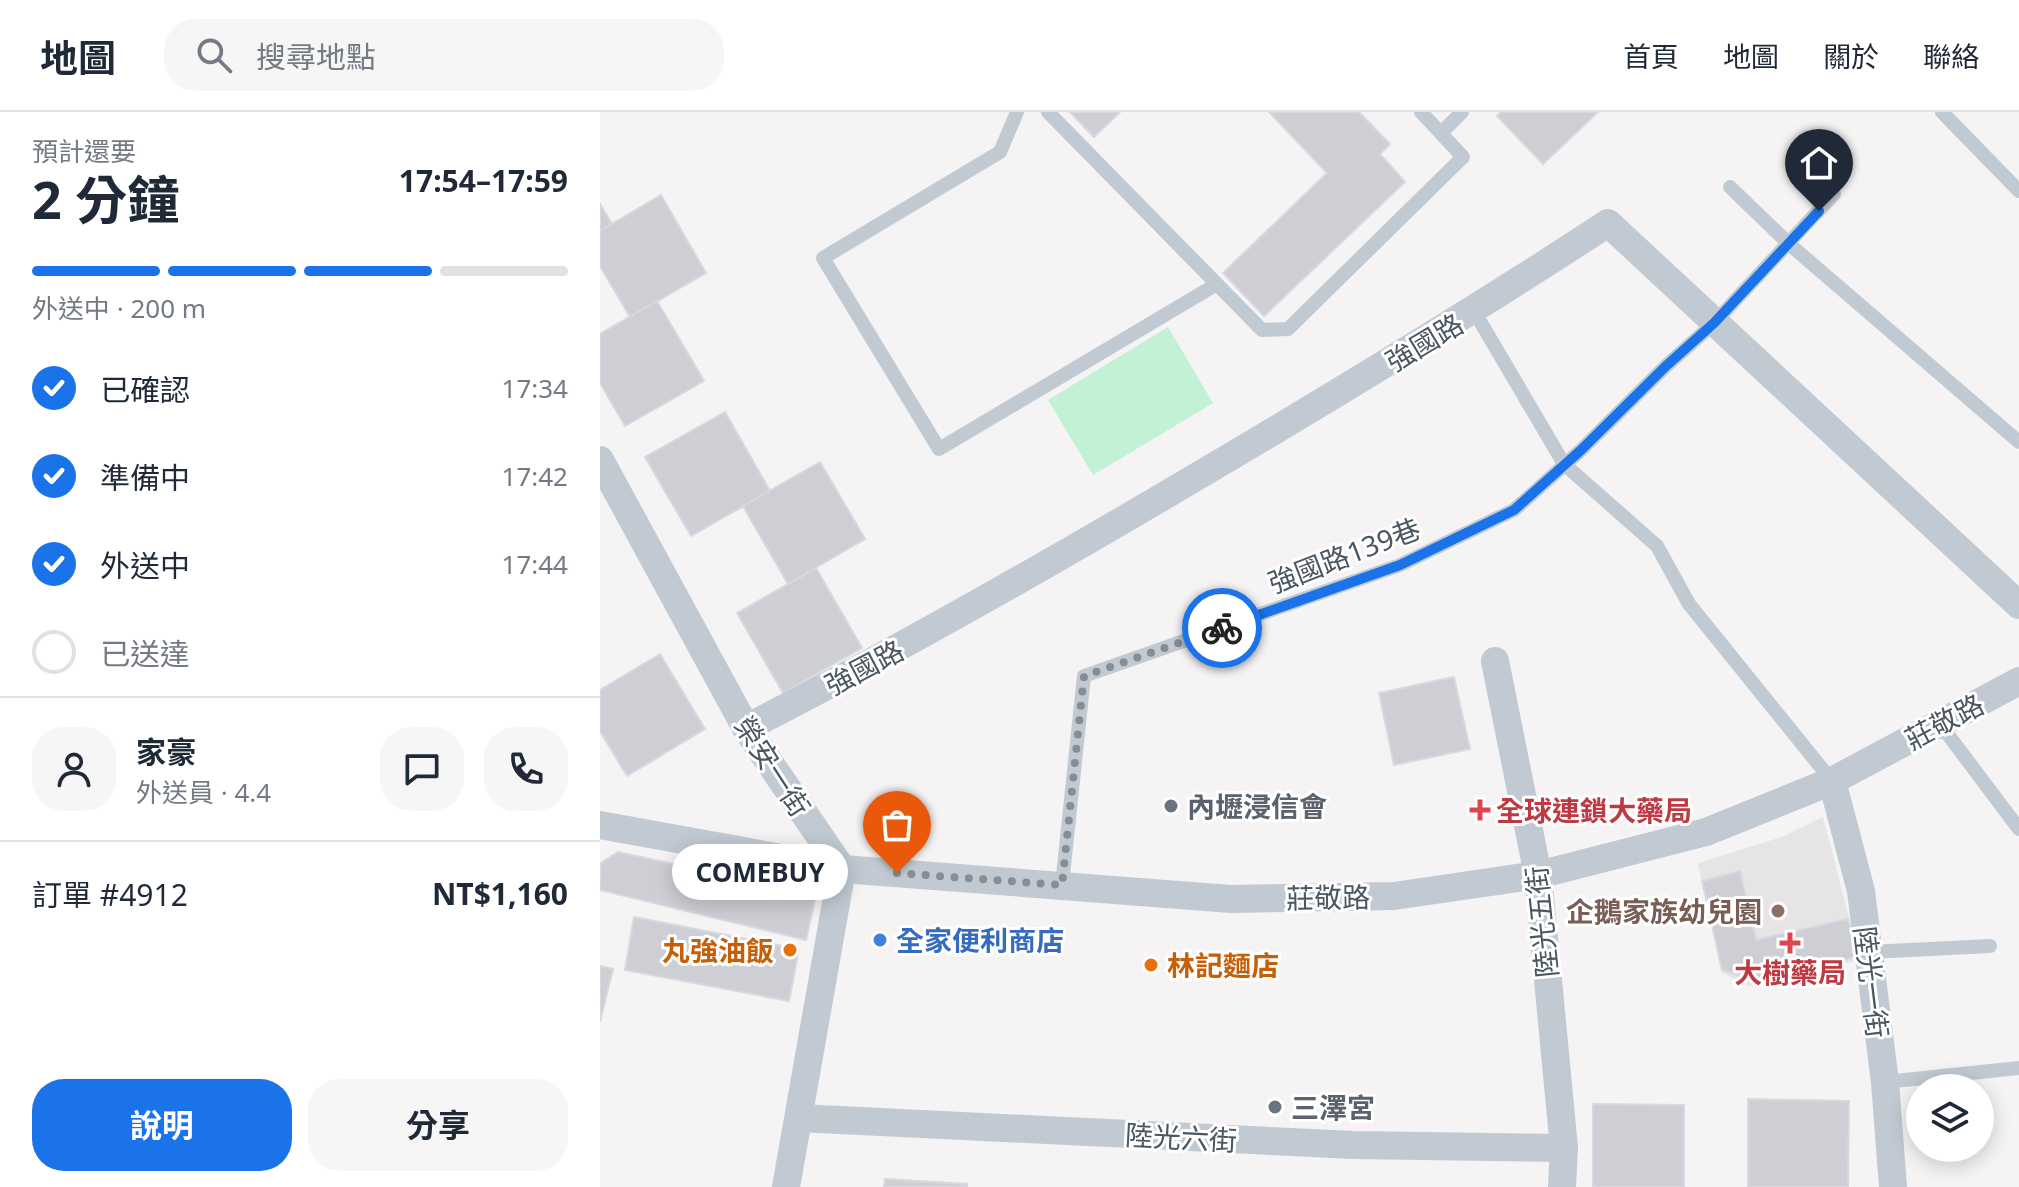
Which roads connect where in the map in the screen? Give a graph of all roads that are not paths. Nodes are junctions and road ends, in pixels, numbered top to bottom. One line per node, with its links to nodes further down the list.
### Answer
1 (1017, 112): 11 (lane)
2 (1048, 112): 11 (lane)
3 (1421, 112): 6 (lane)
4 (1462, 112): 6 (lane)
5 (1942, 112): 8 (lane)
6 (1441, 133): 11 (lane)
7 (1730, 187): 10 (lane)
8 (2019, 191)
9 (1834, 194): 10 (lane, 強國路139巷)
10 (1788, 243): 13 (lane, 強國路139巷); 14 (lane)
11 (1217, 284)
12 (1474, 311): 13 (street, 強國路); 16 (lane); 21 (street, 強國路)
13 (1714, 323): 16 (lane, 強國路139巷); 17 (street, 強國路)
14 (2019, 442)
15 (600, 460): 21 (street, 榮安一街)
16 (1564, 464): 22 (lane); 27 (lane, 強國路139巷)
17 (2019, 605)
18 (1495, 661): 26 (street, 陸光五街)
19 (2019, 681): 20 (street, 莊敬路)
20 (1940, 724): 22 (street, 莊敬路); 24 (lane)
21 (746, 728): 25 (street, 榮安一街)
22 (1832, 781): 26 (street, 莊敬路); 29 (street, 陸光一街)
23 (600, 825): 25 (street, 莊敬路)
24 (2019, 829)
25 (842, 869): 27 (street, 莊敬路); 32 (street)
26 (1538, 875): 27 (street, 莊敬路); 33 (street, 陸光五街)
27 (1062, 885)
28 (1990, 946): 29 (lane)
29 (1869, 952): 31 (street, 陸光一街)
30 (2019, 1068): 31 (lane)
31 (1885, 1082): 36 (street, 陸光一街)
32 (799, 1118): 33 (street, 陸光六街); 34 (street)
33 (1564, 1148): 35 (street, 陸光五街)
34 (786, 1187)
35 (1562, 1187)
36 (1893, 1187)

